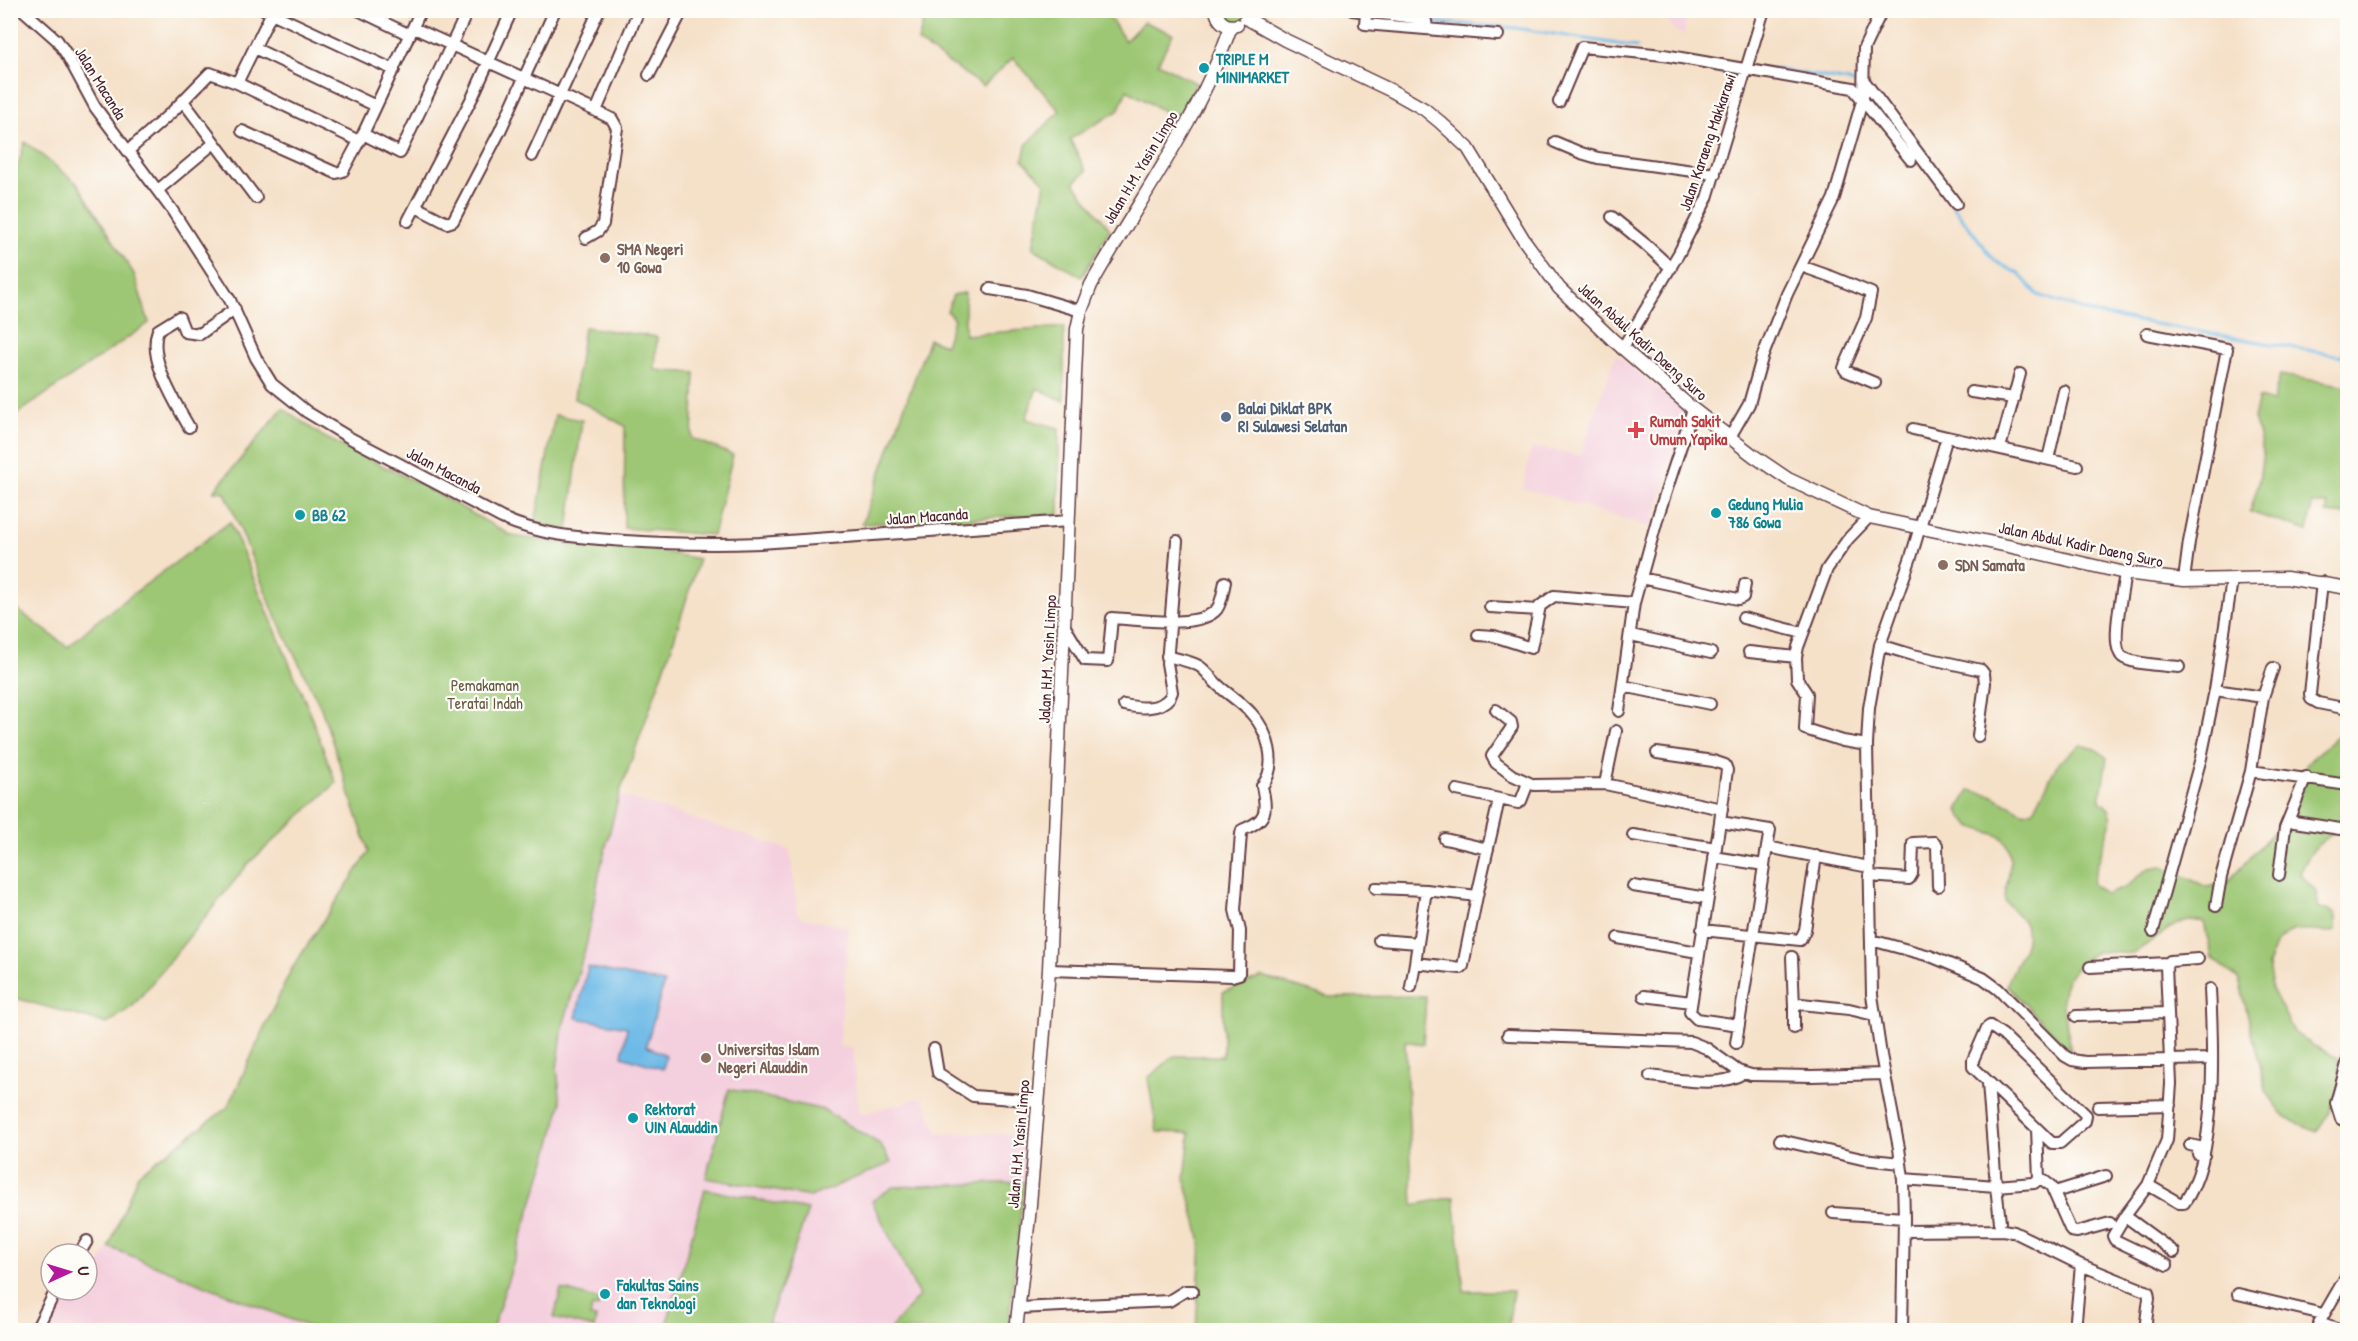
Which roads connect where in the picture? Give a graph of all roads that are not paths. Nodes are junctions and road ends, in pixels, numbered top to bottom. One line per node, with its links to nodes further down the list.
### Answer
1 (23, 10): 37 (street, Jalan Macanda)
2 (358, 10): 17 (street)
3 (421, 10): 17 (street)
4 (468, 10): 19 (street)
5 (512, 10): 21 (street)
6 (555, 10): 25 (street)
7 (598, 10): 28 (street)
8 (639, 10): 32 (street)
9 (674, 10): 24 (street)
10 (1216, 10): 16 (main road)
11 (1352, 10): 18 (street)
12 (1764, 10): 22 (street, Jalan Karaeng Makkarawi)
13 (1882, 10): 27 (street)
14 (270, 12): 20 (street); 23 (street)
15 (1247, 14): 16 (main road); 54 (main road, Jalan Abdul Kadir Daeng Suro)
16 (1231, 26): 52 (main road, Jalan H.M. Yasin Limpo)
17 (412, 31): 19 (street); 23 (street)
18 (1498, 35)
19 (452, 44): 21 (street); 34 (street)
20 (254, 48): 26 (street); 31 (street)
21 (488, 61): 25 (street); 44 (street)
22 (1748, 66): 27 (street); 29 (street); 40 (street, Jalan Karaeng Makkarawi)
23 (394, 70): 31 (street)
24 (649, 75)
25 (524, 77): 28 (street); 44 (street)
26 (237, 83): 34 (street); 37 (street)
27 (1864, 90): 39 (street); 43 (street); 48 (street)
28 (561, 95): 32 (street); 38 (street)
29 (1559, 102)
30 (186, 105): 36 (street)
31 (376, 106): 34 (street)
32 (596, 111): 47 (street)
33 (242, 131): 34 (street)
34 (361, 138)
35 (1555, 142): 40 (street)
36 (213, 144): 41 (street); 42 (street)
37 (129, 150): 41 (street, Jalan Macanda)
38 (532, 156)
39 (1911, 160)
40 (1714, 174): 49 (street, Jalan Karaeng Makkarawi)
41 (158, 190): 51 (street, Jalan Macanda)
42 (256, 198)
43 (1956, 204)
44 (416, 207): 46 (street)
45 (1612, 217): 49 (street)
46 (408, 221)
47 (586, 238)
48 (1801, 266): 56 (street); 64 (street)
49 (1671, 268): 54 (street, Jalan Karaeng Makkarawi)
50 (990, 290): 52 (street)
51 (235, 309): 61 (street); 69 (street, Jalan Macanda)
52 (1081, 311): 69 (main road, Jalan H.M. Yasin Limpo)
53 (2147, 334): 74 (street)
54 (1622, 349): 60 (main road, Jalan Abdul Kadir Daeng Suro)
55 (2020, 374): 59 (street)
56 (1875, 383)
57 (2064, 391): 66 (street)
58 (1971, 392): 59 (street)
59 (2014, 398): 65 (street)
60 (1694, 410): 64 (main road, Jalan Abdul Kadir Daeng Suro); 73 (street)
61 (189, 427)
62 (1913, 429): 63 (street)
63 (1947, 436): 65 (street); 70 (street)
64 (1730, 437): 68 (main road, Jalan Abdul Kadir Daeng Suro)
65 (2001, 448): 66 (street)
66 (2048, 459): 67 (street)
67 (2077, 466)
68 (1869, 517): 70 (main road, Jalan Abdul Kadir Daeng Suro); 86 (street)
69 (1069, 521): 85 (main road, Jalan H.M. Yasin Limpo)
70 (1918, 528): 72 (main road, Jalan Abdul Kadir Daeng Suro); 89 (street)
71 (1177, 541): 84 (street)
72 (2125, 573): 74 (main road, Jalan Abdul Kadir Daeng Suro); 94 (street)
73 (1641, 578): 78 (street); 80 (street)
74 (2184, 580): 75 (main road, Jalan Abdul Kadir Daeng Suro)
75 (2232, 580): 77 (main road, Jalan Abdul Kadir Daeng Suro); 97 (street)
76 (1225, 582): 84 (street)
77 (2322, 582): 79 (main road, Jalan Abdul Kadir Daeng Suro); 101 (street)
78 (1745, 584)
79 (2348, 588)
80 (1634, 603): 82 (street); 88 (street)
81 (1490, 607): 82 (street)
82 (1539, 610): 87 (street)
83 (1743, 618): 86 (street)
84 (1169, 622): 85 (street); 92 (street)
85 (1065, 627): 148 (main road, Jalan H.M. Yasin Limpo)
86 (1803, 633): 93 (street)
87 (1478, 635)
88 (1630, 635): 91 (street); 96 (street)
89 (1880, 645): 105 (street); 106 (street)
90 (1749, 652): 93 (street)
91 (1711, 653)
92 (1167, 656): 100 (street); 148 (street)
93 (1796, 657): 106 (street)
94 (2179, 668)
95 (2273, 668): 98 (street)
96 (1623, 686): 99 (street); 103 (street)
97 (2215, 690): 98 (street); 136 (street)
98 (2263, 697): 108 (street)
99 (1710, 704)
100 (1124, 705)
101 (2348, 709)
102 (1496, 710): 110 (street)
103 (1619, 711)
104 (1616, 731): 111 (street)
105 (1978, 736)
106 (1867, 746): 126 (street)
107 (1657, 753): 115 (street)
108 (2251, 771): 109 (street); 134 (street)
109 (2306, 777): 112 (street); 116 (street)
110 (1528, 783): 111 (street); 114 (street)
111 (1605, 784): 115 (street)
112 (2348, 785)
113 (1457, 790): 114 (street)
114 (1499, 800): 122 (street)
115 (1722, 809): 117 (street)
116 (2288, 821): 118 (street); 127 (street)
117 (1720, 822): 121 (street); 123 (street)
118 (2340, 829)
119 (1634, 835): 123 (street)
120 (1445, 839): 122 (street)
121 (1767, 847): 124 (street); 125 (street)
122 (1488, 849): 132 (street)
123 (1715, 853): 125 (street); 133 (street)
124 (1816, 856): 126 (street); 137 (street)
125 (1764, 865): 137 (street)
126 (1869, 872): 129 (street); 140 (street)
127 (2279, 875)
128 (1633, 886): 133 (street)
129 (1938, 886)
130 (1376, 888): 131 (street)
131 (1426, 890): 132 (street); 141 (street)
132 (1477, 896): 145 (street)
133 (1707, 898): 135 (street)
134 (2216, 906)
135 (1702, 930): 137 (street); 142 (street)
136 (2153, 931)
137 (1752, 937): 157 (street)
138 (1618, 938): 142 (street)
139 (1379, 940): 141 (street)
140 (1871, 940): 155 (street); 163 (street)
141 (1418, 943): 145 (street)
142 (1698, 952): 152 (street)
143 (1792, 957): 153 (street)
144 (2198, 959): 146 (street)
145 (1415, 963): 149 (street)
146 (2167, 963): 147 (street); 154 (street)
147 (2090, 967)
148 (1049, 970): 169 (main road, Jalan H.M. Yasin Limpo)
149 (1411, 987)
150 (2210, 989): 162 (street)
151 (1644, 996): 152 (street)
152 (1691, 1002): 157 (street)
153 (1794, 1007): 155 (street); 158 (street)
154 (2167, 1013): 156 (street); 163 (street)
155 (1874, 1015): 166 (street)
156 (2076, 1016)
157 (1739, 1025): 160 (street)
158 (1794, 1028)
159 (1508, 1035): 165 (street)
160 (1736, 1043)
161 (934, 1049): 169 (street)
162 (2212, 1059): 163 (street); 176 (street)
163 (2170, 1060): 170 (street)
164 (2348, 1060): 172 (street)
165 (1744, 1073): 166 (street); 167 (street)
166 (1884, 1074): 177 (street)
167 (1650, 1076)
168 (1988, 1083): 173 (street); 173 (street); 182 (street)
169 (1038, 1101): 197 (main road, Jalan H.M. Yasin Limpo)
170 (2170, 1105): 171 (street); 181 (street)
171 (2098, 1107)
172 (2348, 1122)
173 (2037, 1129): 179 (street)
174 (1780, 1140): 177 (street)
175 (2190, 1145): 176 (street)
176 (2204, 1155): 181 (street)
177 (1901, 1163): 180 (street)
178 (2106, 1176): 183 (street)
179 (2039, 1177): 182 (street); 183 (street)
180 (1903, 1179): 182 (street); 186 (street)
181 (2148, 1185): 185 (street)
182 (1996, 1186): 187 (street)
183 (2055, 1192): 188 (street)
184 (1833, 1213): 186 (street)
185 (2125, 1216): 190 (street); 192 (street)
186 (1905, 1218): 189 (street)
187 (2000, 1222)
188 (2110, 1223)
189 (1904, 1231): 191 (street); 201 (street)
190 (2174, 1252)
191 (2081, 1264): 202 (street); 204 (street)
192 (2167, 1265)
193 (2348, 1273): 198 (street)
194 (1193, 1291): 197 (street)
195 (2238, 1294): 198 (street)
196 (50, 1302): 199 (street)
197 (1019, 1308): 200 (main road, Jalan H.M. Yasin Limpo)
198 (2319, 1323): 205 (street)
199 (36, 1330)
200 (1016, 1330)
201 (1902, 1330)
202 (2075, 1330): 203 (street)
203 (2082, 1330)
204 (2145, 1330)
205 (2338, 1330)

